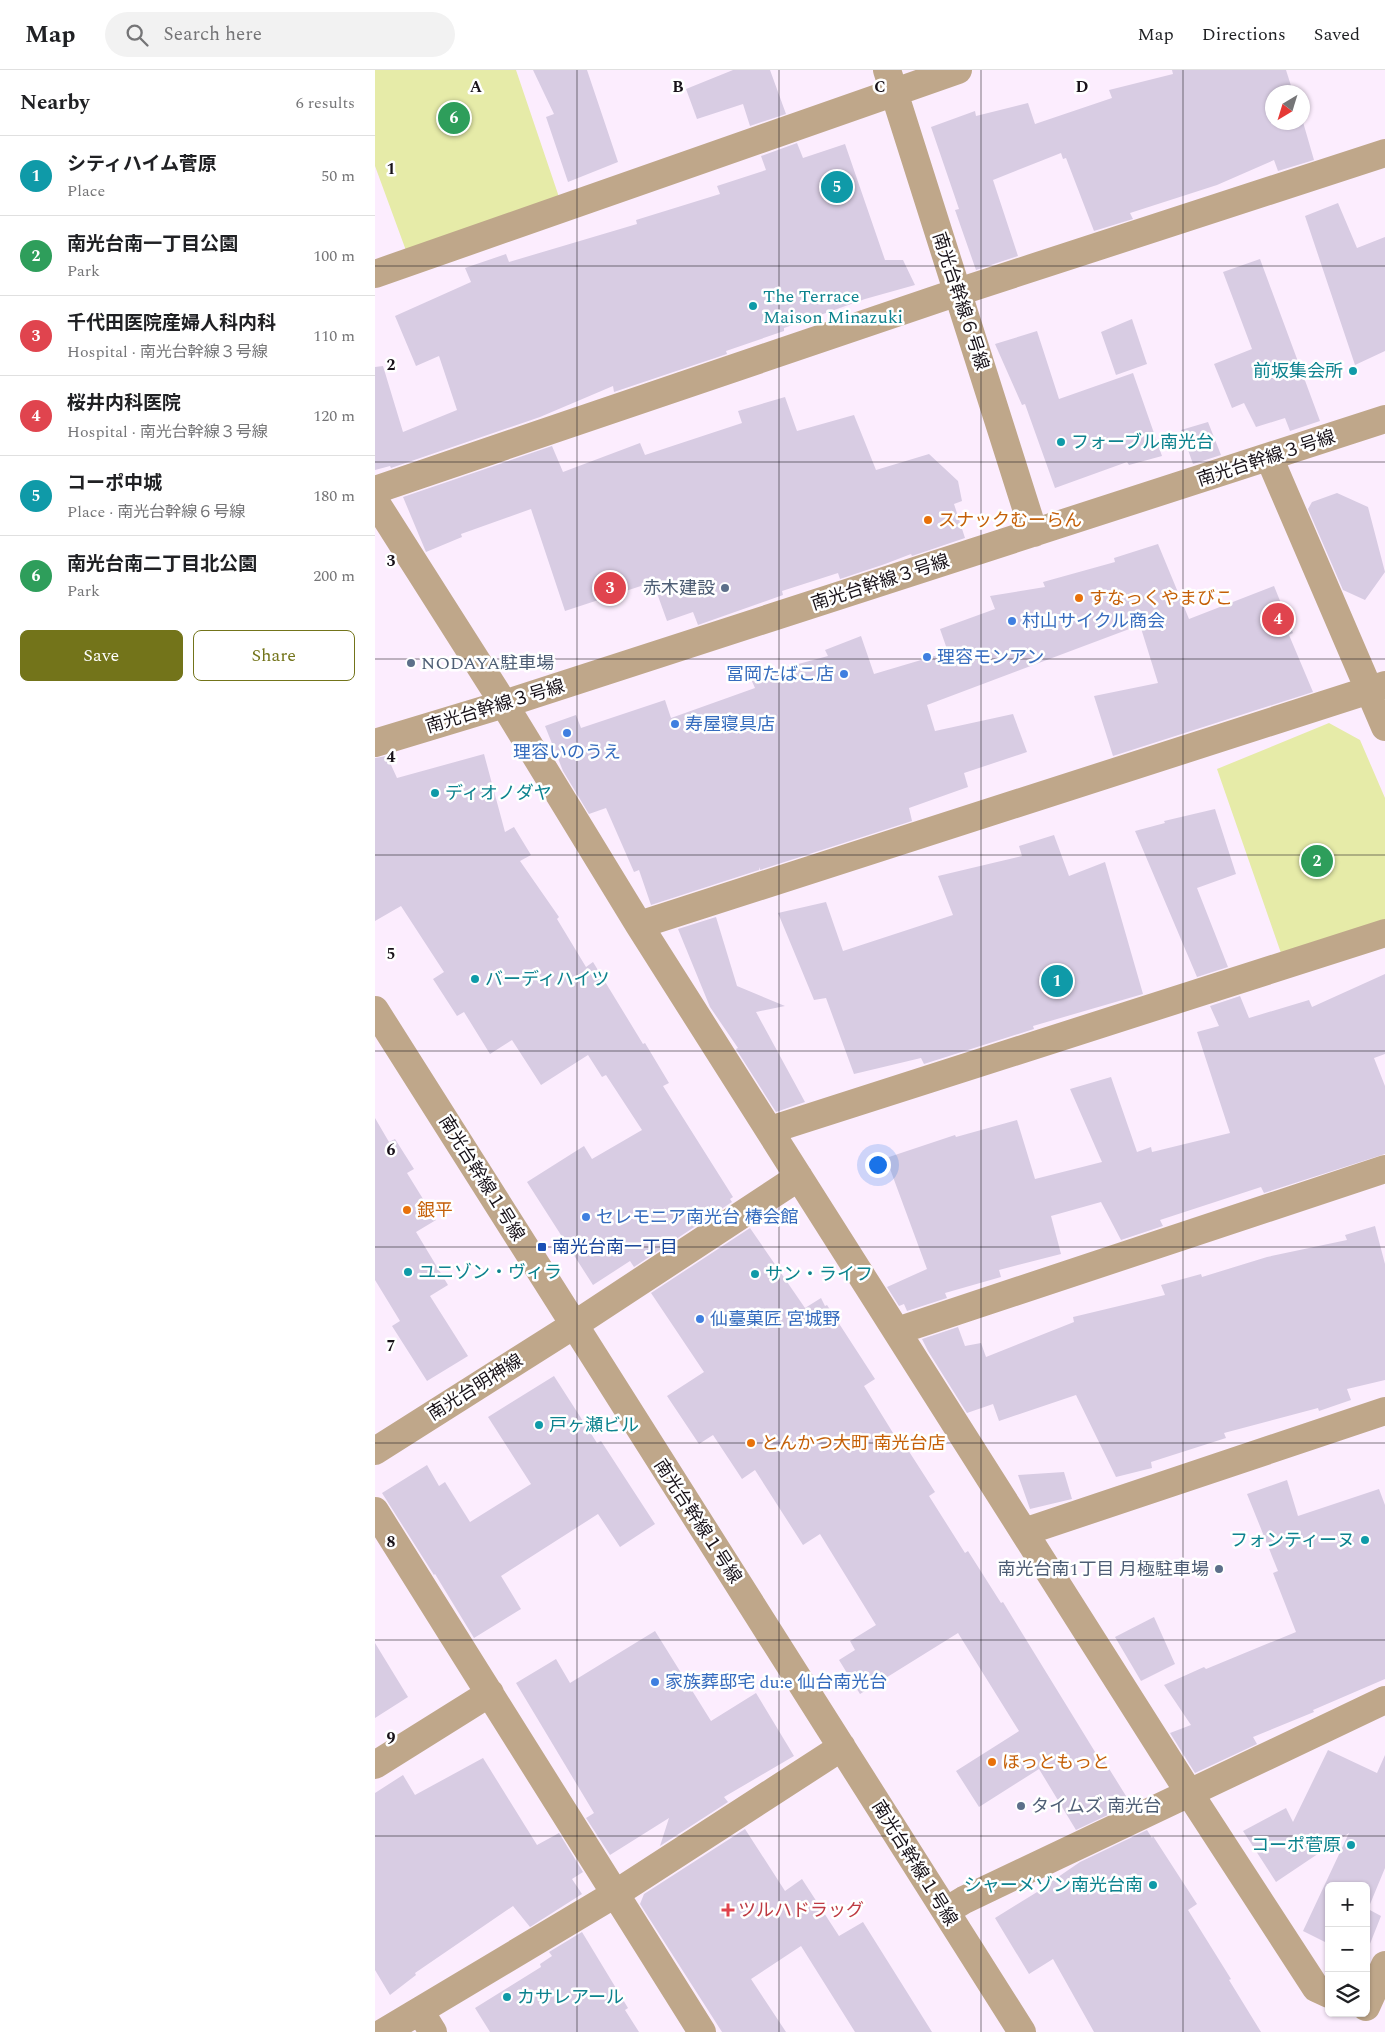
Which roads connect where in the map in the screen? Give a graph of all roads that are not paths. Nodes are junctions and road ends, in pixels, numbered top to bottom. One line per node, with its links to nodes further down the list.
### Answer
1 (958, 70): 2 (street)
2 (891, 80): 4 (street); 5 (street, 南光台幹線６号線)
3 (1385, 153): 5 (street)
4 (375, 274)
5 (958, 292): 8 (street); 10 (street, 南光台幹線６号線)
6 (1385, 419): 7 (street, 南光台幹線３号線)
7 (1269, 457): 10 (street, 南光台幹線３号線); 11 (street)
8 (375, 490)
9 (375, 500): 12 (street)
10 (1034, 532): 12 (street, 南光台幹線３号線)
11 (1377, 687): 13 (street); 15 (street)
12 (504, 704): 14 (street, 南光台幹線３号線); 15 (street)
13 (1385, 727)
14 (375, 744)
15 (639, 924): 18 (street)
16 (1385, 932): 18 (street)
17 (375, 1010): 21 (street, 南光台幹線１号線)
18 (769, 1130): 20 (street)
19 (1385, 1169): 22 (street)
20 (799, 1177): 21 (street, 南光台明神線); 22 (street)
21 (575, 1325): 24 (street, 南光台明神線); 31 (street, 南光台幹線１号線)
22 (897, 1331): 26 (street)
23 (1385, 1411): 26 (street)
24 (375, 1451)
25 (375, 1511): 27 (street)
26 (1024, 1532): 33 (street)
27 (490, 1693): 32 (street); 34 (street)
28 (1385, 1700): 29 (street)
29 (1359, 1712): 30 (street); 33 (street)
30 (1385, 1723)
31 (842, 1747): 34 (street); 35 (street, 南光台幹線１号線)
32 (375, 1765)
33 (1190, 1794): 35 (street); 37 (street)
34 (615, 1894): 41 (street); 43 (street)
35 (946, 1911): 44 (street, 南光台幹線１号線)
36 (1385, 1965): 38 (street)
37 (1325, 1992)
38 (1370, 2000)
39 (1370, 2011): 40 (street)
40 (1385, 2018)
41 (426, 2021): 42 (street)
42 (384, 2032)
43 (702, 2032)
44 (1021, 2032)

